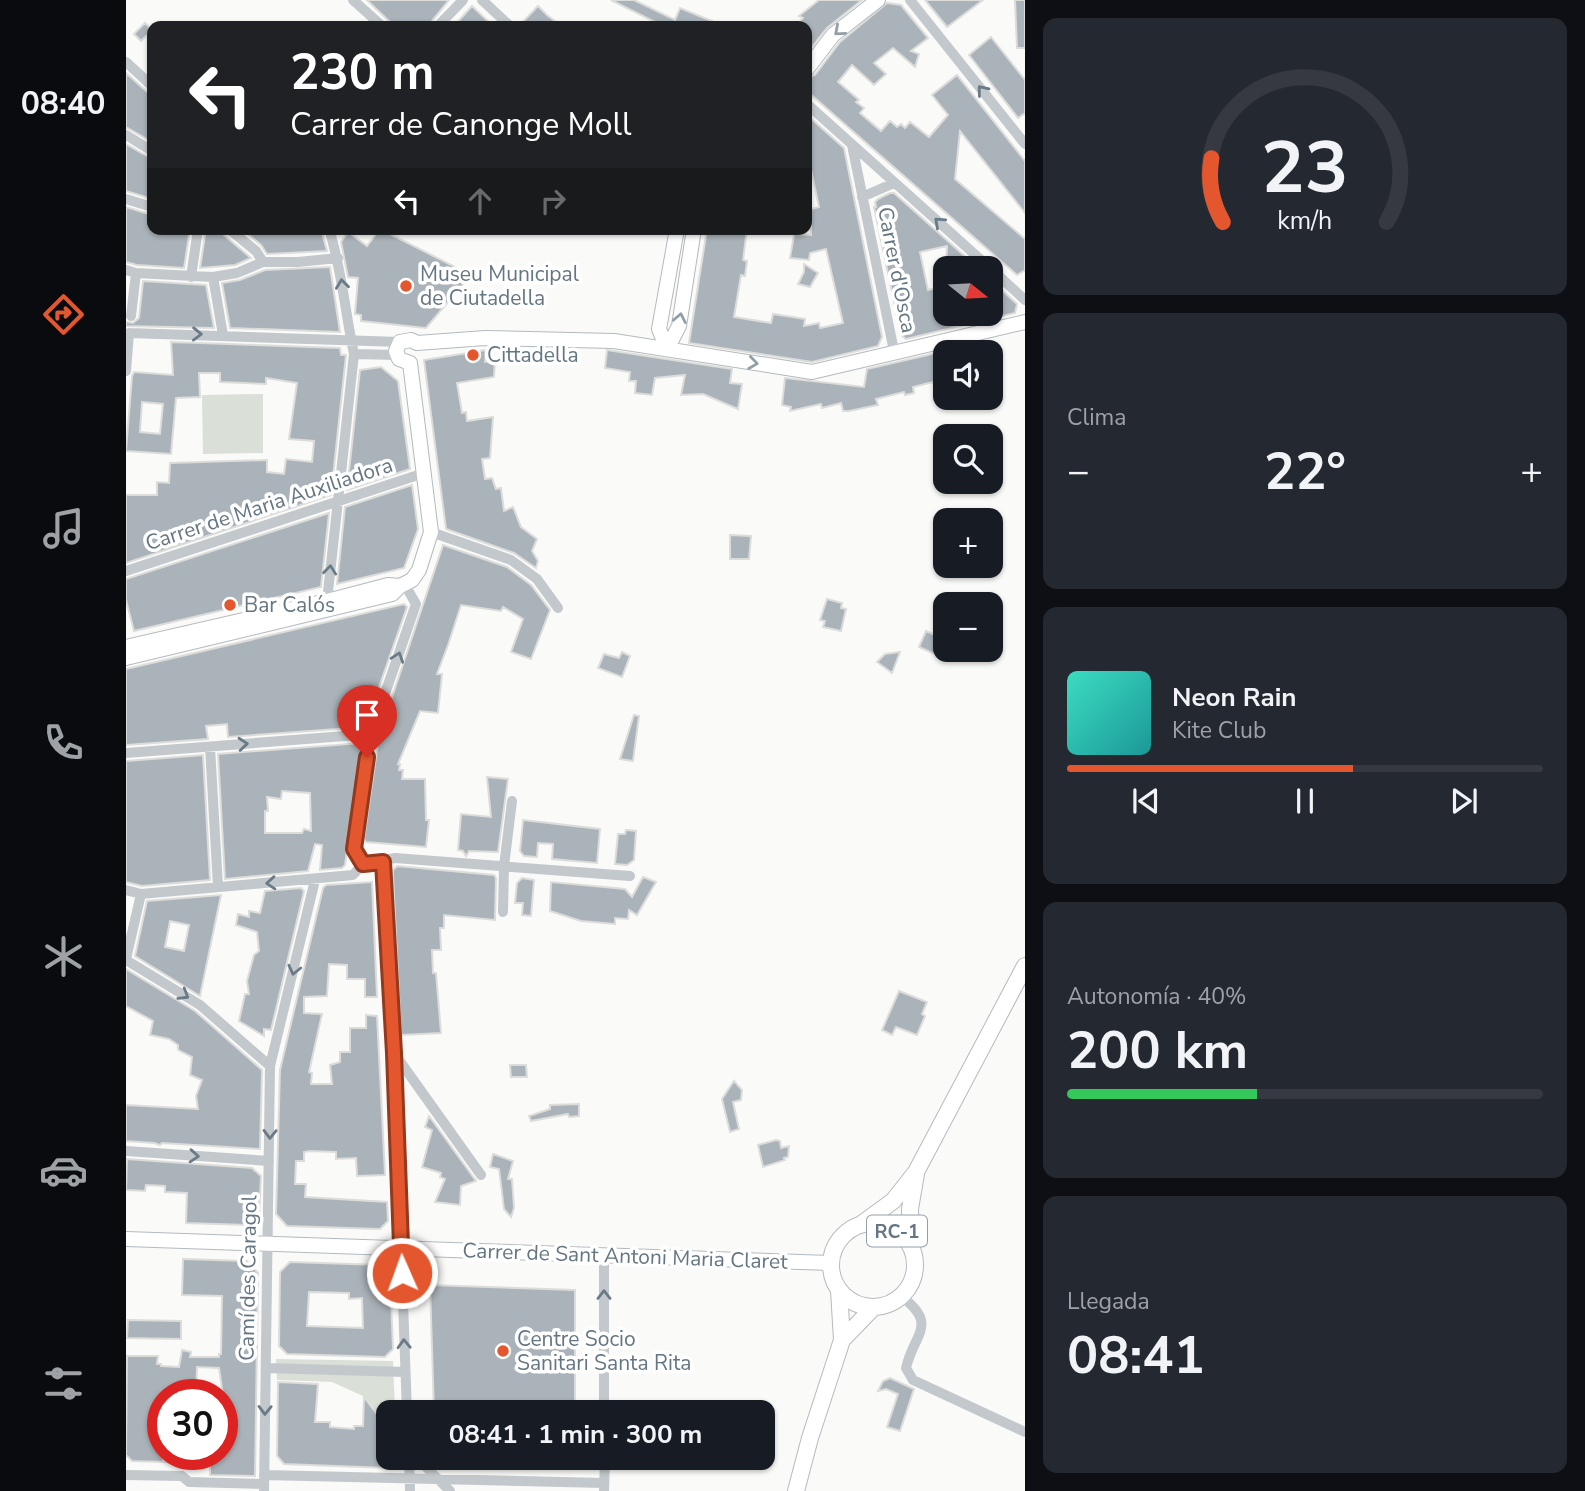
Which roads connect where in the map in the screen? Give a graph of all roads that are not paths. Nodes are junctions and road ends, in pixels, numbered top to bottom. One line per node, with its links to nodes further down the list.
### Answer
1 (353, 0): 6 (street)
2 (463, 0): 7 (street)
3 (482, 0): 8 (street)
4 (878, 0): 10 (street, one-way to 10)
5 (910, 0): 14 (street, one-way to 5)
6 (376, 21)
7 (443, 21)
8 (505, 21)
9 (126, 62): 11 (street)
10 (812, 62)
11 (147, 81)
12 (812, 109): 15 (street)
13 (126, 135): 16 (street)
14 (1025, 144)
15 (852, 145): 17 (street); 18 (street, Carrer d'Osca)
16 (147, 149)
17 (894, 183): 18 (street, Carrer d'Osca); 26 (street, one-way to 17)
18 (862, 197): 44 (street, Carrer d'Osca)
19 (126, 199): 20 (street)
20 (147, 205)
21 (197, 235): 31 (street)
22 (236, 235): 28 (street)
23 (331, 235): 27 (street)
24 (676, 235): 36 (street)
25 (693, 235): 43 (street, one-way to 25)
26 (976, 256)
27 (338, 258): 28 (street); 39 (street, one-way to 27)
28 (263, 262): 30 (street)
29 (131, 271): 31 (street); 34 (street)
30 (213, 277): 31 (street); 38 (street)
31 (191, 278)
32 (1003, 280): 33 (street)
33 (1025, 299)
34 (131, 316)
35 (1025, 321): 44 (street)
36 (659, 329): 40 (street); 43 (street)
37 (127, 332): 38 (street, one-way to 38); 47 (street)
38 (223, 335): 39 (street)
39 (351, 339): 42 (street); 45 (street)
40 (618, 342): 41 (street); 43 (street)
41 (417, 343): 42 (street); 46 (street)
42 (398, 348): 45 (street); 46 (street)
43 (667, 349): 44 (street, one-way to 44)
44 (894, 351)
45 (354, 354): 49 (street)
46 (410, 363): 48 (street)
47 (126, 371)
48 (424, 476): 49 (street, Carrer de Maria Auxiliadora); 50 (street)
49 (338, 501): 51 (street, Carrer de Maria Auxiliadora); 53 (street, one-way to 49)
50 (431, 532): 52 (street); 54 (street)
51 (126, 571)
52 (402, 586): 53 (street); 55 (street); 58 (street, one-way to 52)
53 (327, 601): 55 (street); 56 (street)
54 (558, 608)
55 (298, 617): 57 (street)
56 (126, 647)
57 (126, 658)
58 (371, 734): 59 (street, one-way to 58); 63 (street)
59 (209, 747): 60 (street); 67 (street)
60 (126, 753)
61 (512, 801): 64 (street)
62 (383, 862): 63 (street); 64 (street); 73 (street)
63 (363, 864): 66 (street)
64 (505, 866): 65 (street); 70 (street)
65 (630, 876)
66 (315, 880): 67 (street, one-way to 67); 74 (street, Camí des Caragol, one-way to 74)
67 (218, 887): 69 (street)
68 (126, 890): 69 (street)
69 (141, 894): 71 (street)
70 (503, 912)
71 (126, 960): 74 (street, one-way to 74)
72 (1025, 966): 77 (main road, RC-1)
73 (394, 1053): 78 (street); 83 (street)
74 (270, 1066): 76 (street, Camí des Caragol, one-way to 76)
75 (126, 1151): 76 (street, one-way to 76)
76 (269, 1161): 81 (street, Camí des Caragol)
77 (916, 1172): 79 (main road, RC-1); 82 (main road, RC-1)
78 (481, 1175)
79 (863, 1223): 82 (main road, RC-1); 85 (main road, RC-1)
80 (126, 1239): 81 (street, Carrer de Sant Antoni Maria Claret)
81 (268, 1244): 83 (street, Carrer de Sant Antoni Maria Claret); 90 (street, Camí des Caragol)
82 (911, 1247): 87 (main road, RC-1)
83 (401, 1249): 84 (street, Carrer de Sant Antoni Maria Claret); 91 (street, one-way to 83)
84 (604, 1255): 85 (street, Carrer de Sant Antoni Maria Claret); 93 (street, one-way to 84)
85 (831, 1263): 86 (main road)
86 (839, 1290): 88 (main road); 89 (main road)
87 (901, 1296): 88 (main road); 94 (street)
88 (874, 1307): 89 (main road)
89 (842, 1340): 104 (main road)
90 (266, 1368): 91 (street); 99 (street, Camí des Caragol, one-way to 99)
91 (405, 1372): 92 (street)
92 (406, 1400)
93 (604, 1400)
94 (1025, 1432)
95 (430, 1470): 98 (street)
96 (126, 1475): 99 (street)
97 (347, 1478): 99 (street); 100 (street); 102 (street)
98 (442, 1481): 100 (street); 101 (street); 103 (street)
99 (264, 1483)
100 (410, 1485)
101 (604, 1487)
102 (347, 1491)
103 (450, 1491)
104 (796, 1491)

